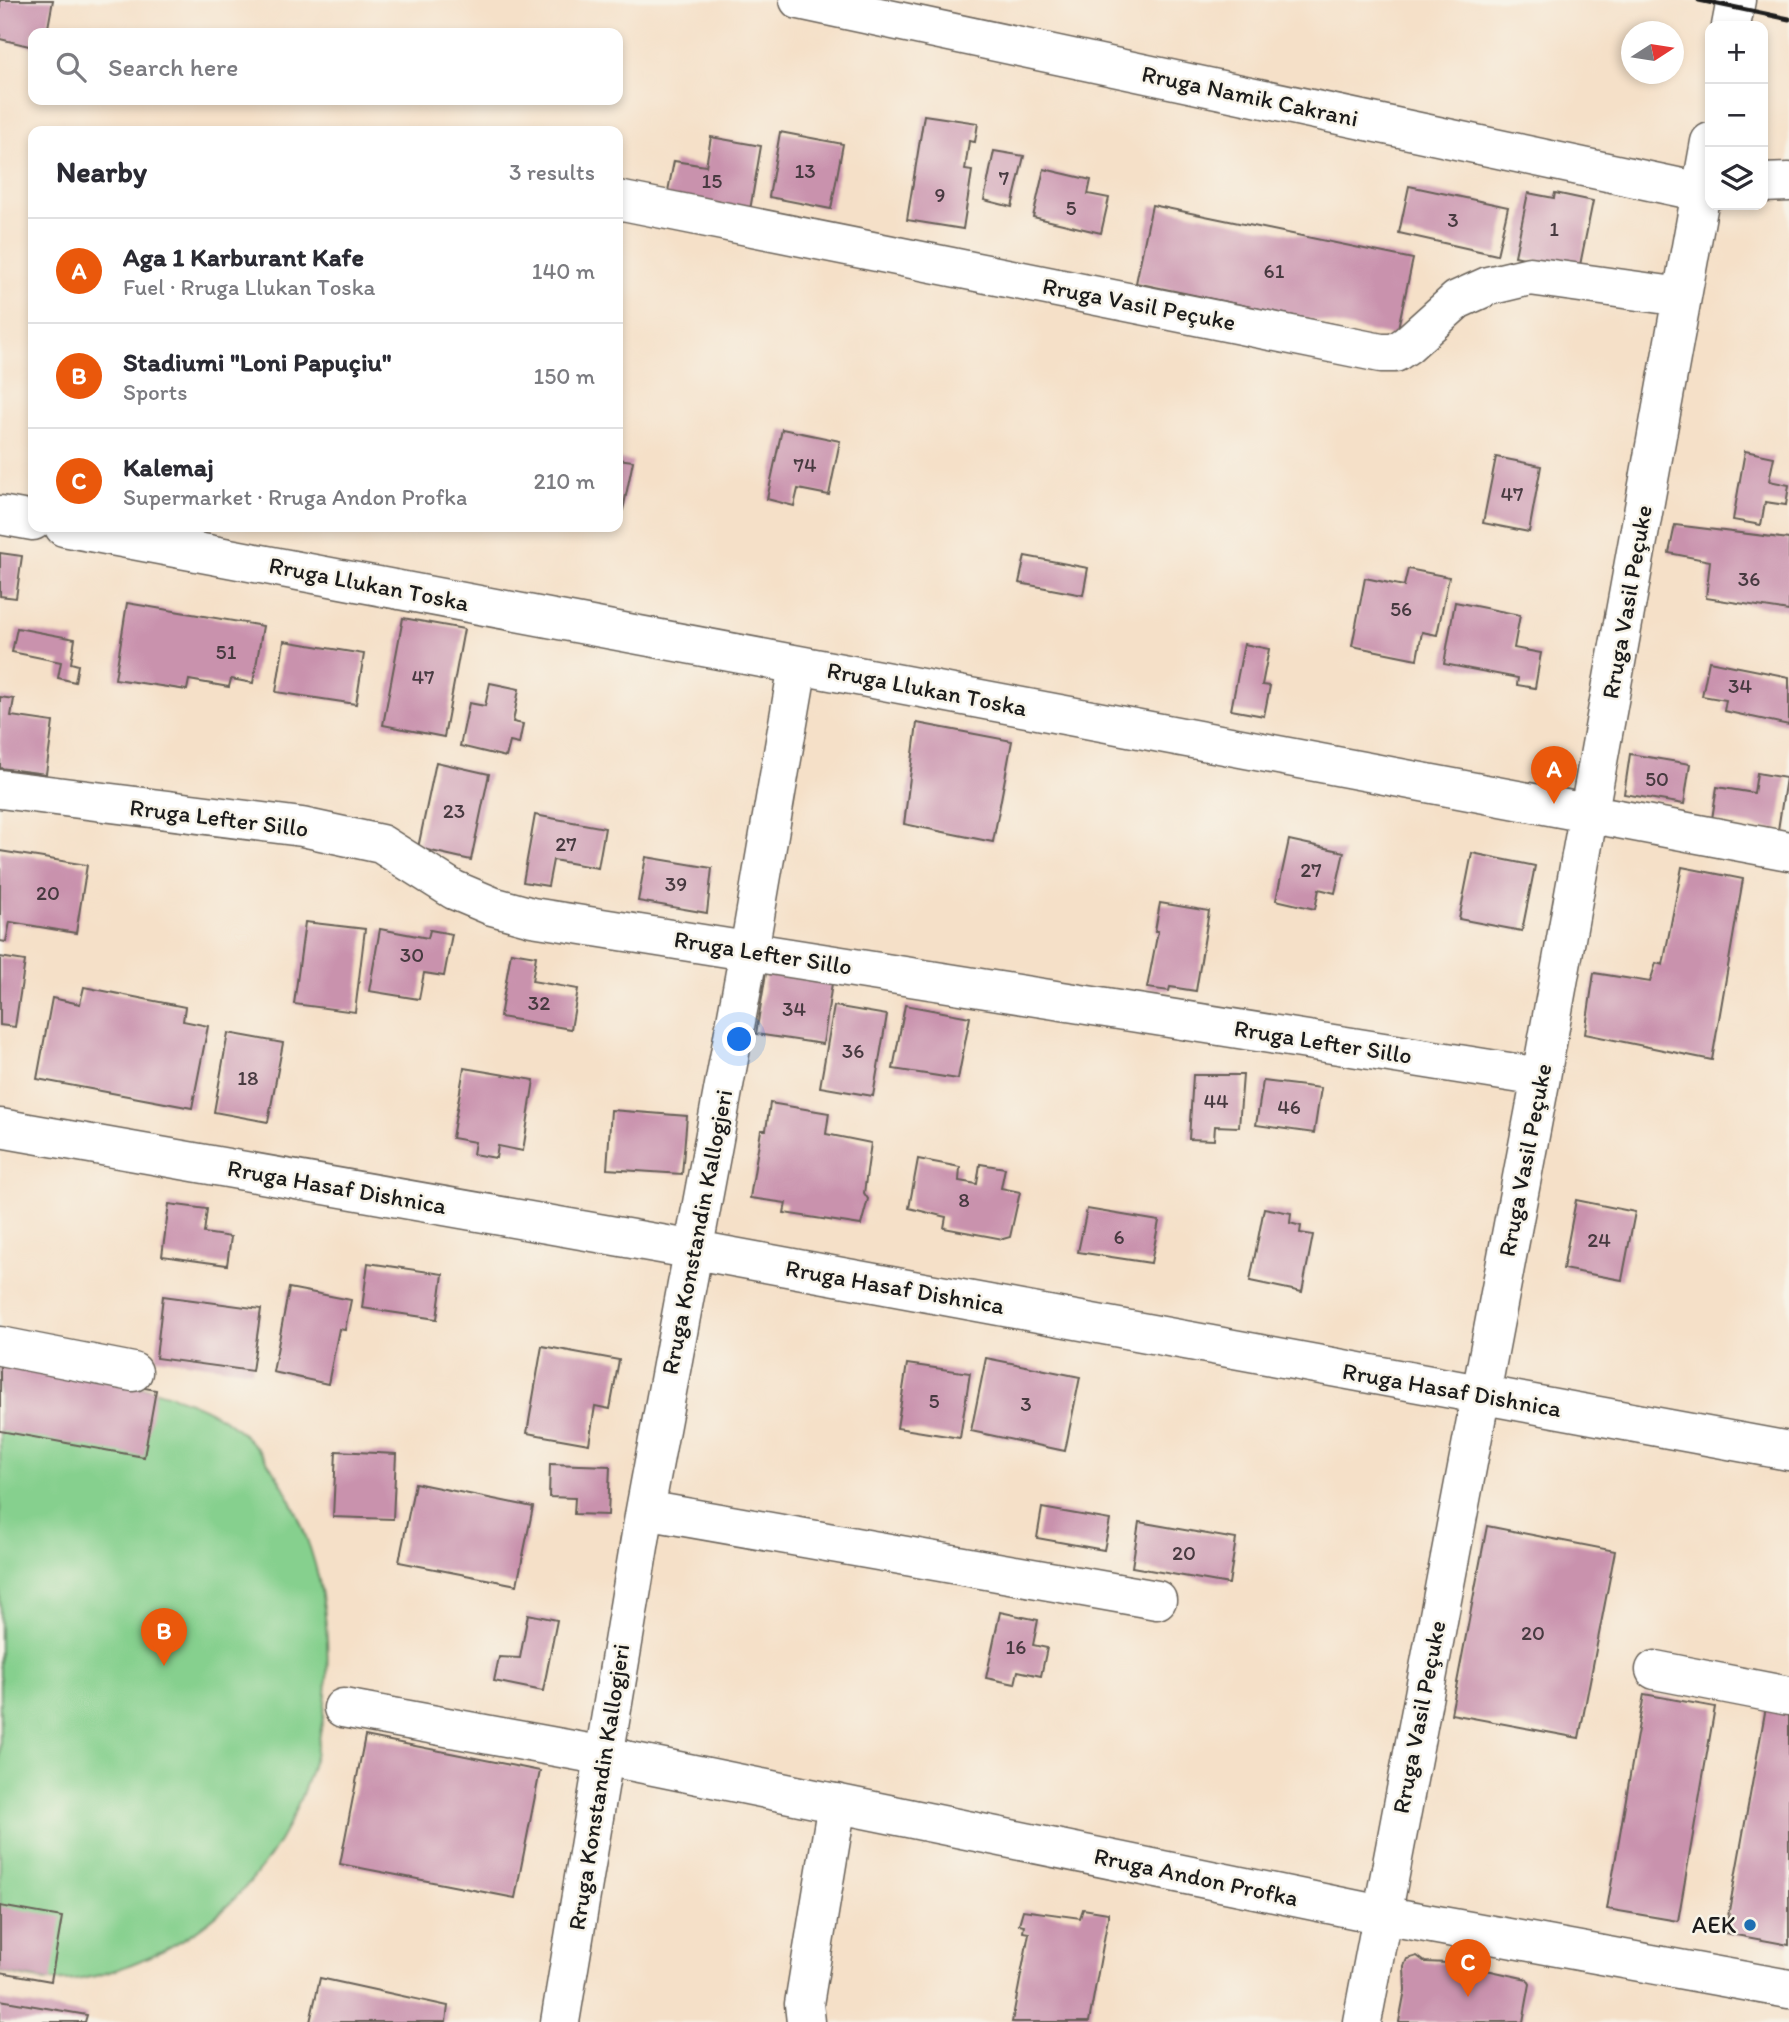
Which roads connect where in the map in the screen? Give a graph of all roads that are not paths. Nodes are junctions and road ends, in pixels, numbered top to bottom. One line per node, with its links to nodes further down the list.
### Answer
1 (799, 0): 6 (street, Rruga Namik Cakrani)
2 (1736, 0): 3 (street)
3 (1732, 21)
4 (1789, 182): 5 (street)
5 (1768, 183)
6 (1705, 192)
7 (1705, 196): 9 (street, Rruga Vasil Peçuke)
8 (623, 201): 9 (street, Rruga Vasil Peçuke)
9 (1682, 297): 15 (street, Rruga Vasil Peçuke)
10 (0, 515): 11 (street)
11 (28, 520)
12 (91, 532): 13 (street, Rruga Llukan Toska)
13 (798, 665): 15 (street, Rruga Llukan Toska); 17 (street, Rruga Konstandin Kallogjeri)
14 (0, 789): 17 (street, Rruga Lefter Sillo)
15 (1588, 815): 16 (street, Rruga Llukan Toska); 18 (street, Rruga Vasil Peçuke)
16 (1789, 851)
17 (749, 951): 18 (street, Rruga Lefter Sillo); 20 (street, Rruga Konstandin Kallogjeri)
18 (1541, 1077): 23 (street, Rruga Vasil Peçuke)
19 (2, 1138): 20 (street, Rruga Hasaf Dishnica)
20 (695, 1250): 23 (street, Rruga Hasaf Dishnica); 25 (street, Rruga Konstandin Kallogjeri)
21 (0, 1346): 22 (street)
22 (134, 1372)
23 (1480, 1396): 24 (street, Rruga Hasaf Dishnica); 32 (street, Rruga Vasil Peçuke)
24 (1789, 1451)
25 (645, 1510): 26 (street); 30 (street, Rruga Konstandin Kallogjeri)
26 (1157, 1600)
27 (1655, 1670): 28 (street)
28 (1789, 1696)
29 (343, 1708): 30 (street, Rruga Andon Profka)
30 (605, 1756): 31 (street, Rruga Andon Profka); 34 (street, Rruga Konstandin Kallogjeri)
31 (837, 1803): 32 (street, Rruga Andon Profka); 35 (street)
32 (1382, 1915): 33 (street, Rruga Andon Profka); 36 (street, Rruga Vasil Peçuke)
33 (1789, 1989)
34 (560, 2022)
35 (806, 2022)
36 (1362, 2022)

